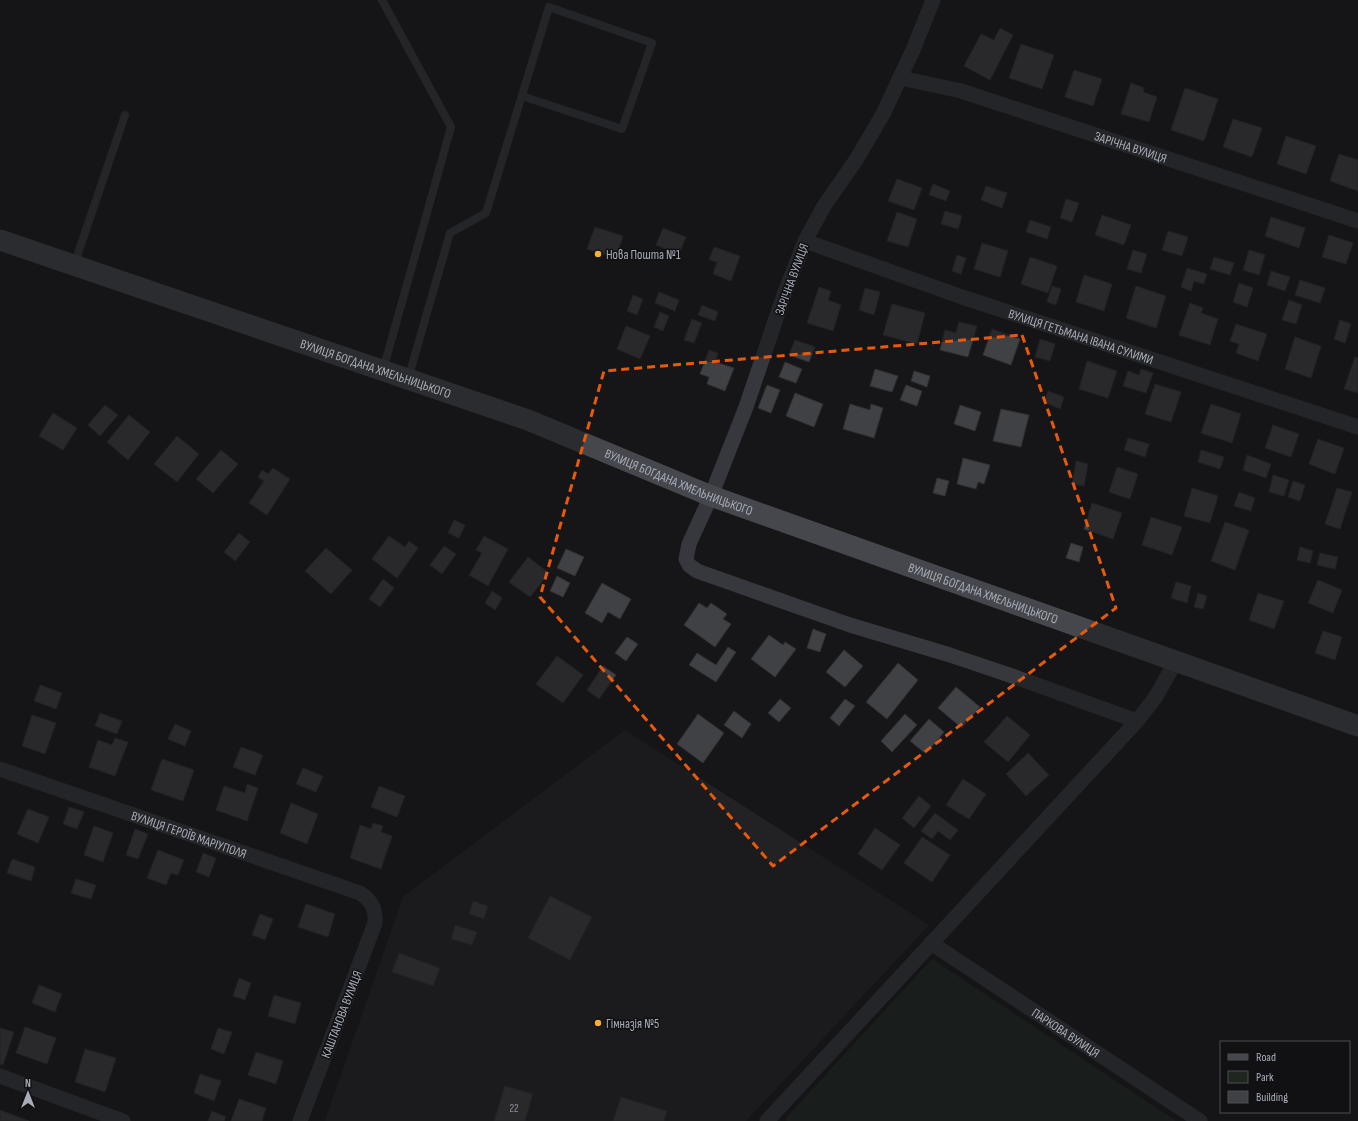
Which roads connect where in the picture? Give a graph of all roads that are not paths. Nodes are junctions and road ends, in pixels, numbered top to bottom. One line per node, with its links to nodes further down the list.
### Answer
1 (382, 0): 10 (lane)
2 (933, 0): 3 (street, ЗАРІЧНА ВУЛИЦЯ)
3 (901, 78): 6 (street, ЗАРІЧНА ВУЛИЦЯ); 8 (street, ЗАРІЧНА ВУЛИЦЯ)
4 (522, 96): 4 (lane); 11 (lane)
5 (125, 115): 9 (lane)
6 (1358, 221)
7 (0, 240): 9 (main road, ВУЛИЦЯ БОГДАНА ХМЕЛЬНИЦЬКОГО)
8 (805, 241): 12 (street, ВУЛИЦЯ ГЕТЬМАНА ІВАНА СУЛИМИ); 13 (street, ЗАРІЧНА ВУЛИЦЯ)
9 (74, 266): 10 (main road, ВУЛИЦЯ БОГДАНА ХМЕЛЬНИЦЬКОГО)
10 (383, 371): 11 (main road, ВУЛИЦЯ БОГДАНА ХМЕЛЬНИЦЬКОГО)
11 (408, 379): 13 (main road, ВУЛИЦЯ БОГДАНА ХМЕЛЬНИЦЬКОГО)
12 (1358, 427)
13 (711, 496): 14 (main road, ВУЛИЦЯ БОГДАНА ХМЕЛЬНИЦЬКОГО); 15 (street, ЗАРІЧНА ВУЛИЦЯ)
14 (1176, 661): 15 (street); 16 (main road, ВУЛИЦЯ БОГДАНА ХМЕЛЬНИЦЬКОГО)
15 (1137, 721): 19 (street)
16 (1358, 726)
17 (0, 769): 18 (street, ВУЛИЦЯ ГЕРОЇВ МАРІУПОЛЯ)
18 (373, 905): 22 (street, КАШТАНОВА ВУЛИЦЯ)
19 (931, 943): 23 (street); 24 (street, ПАРКОВА ВУЛИЦЯ)
20 (0, 1076): 21 (street)
21 (124, 1121)
22 (300, 1121)
23 (767, 1121)
24 (1200, 1121)

